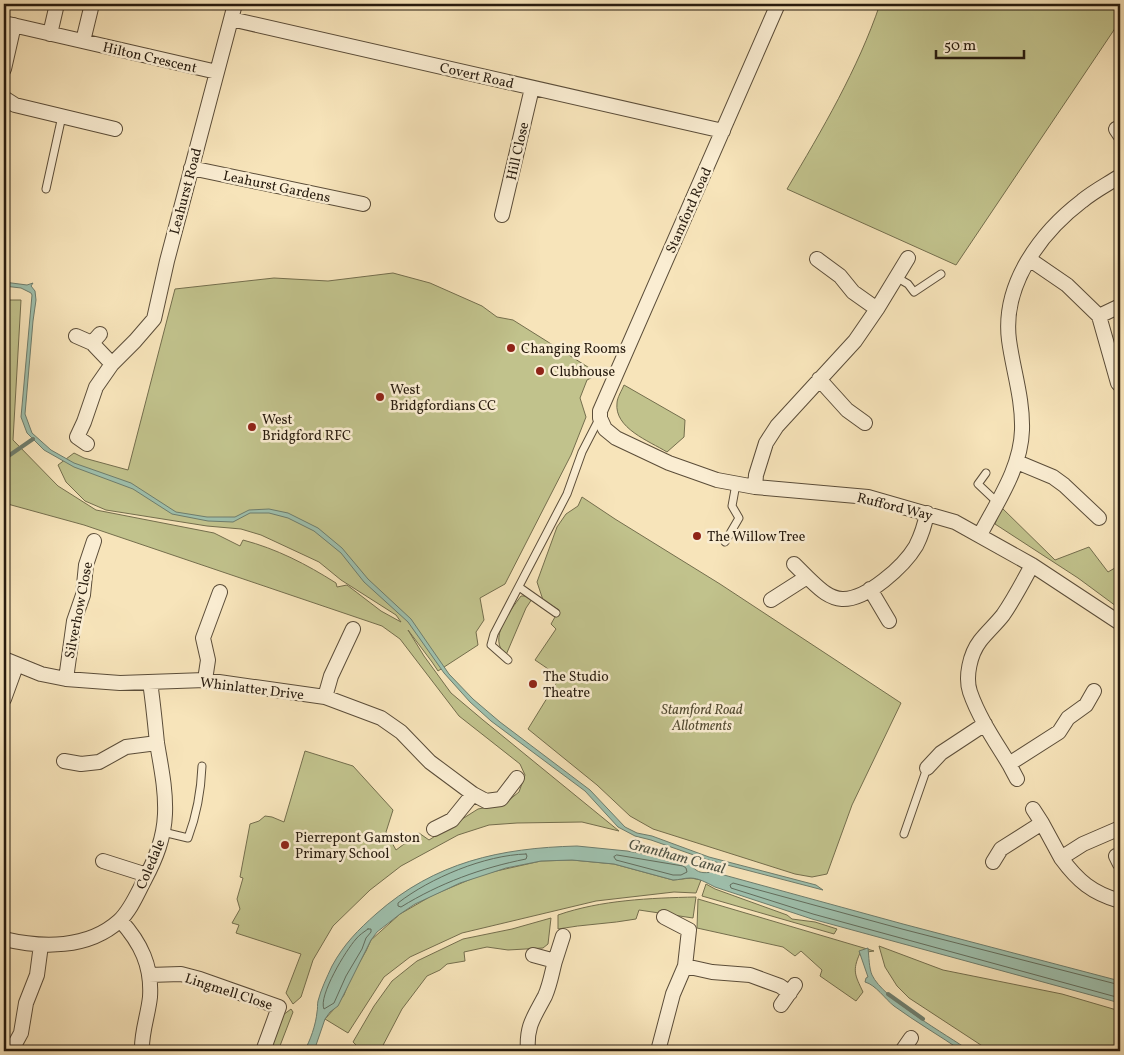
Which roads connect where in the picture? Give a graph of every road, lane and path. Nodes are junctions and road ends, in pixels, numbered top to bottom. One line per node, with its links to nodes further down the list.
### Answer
1 (57, 4): 7 (street)
2 (92, 4): 8 (street, Hilton Crescent)
3 (235, 4): 5 (street, Leahurst Road)
4 (778, 4): 15 (street, Stamford Road)
5 (231, 19): 10 (street, Leahurst Road); 11 (street, Covert Road)
6 (9, 24): 7 (street, Hilton Crescent); 9 (street)
7 (50, 34): 8 (street, Hilton Crescent)
8 (83, 41): 10 (street, Hilton Crescent)
9 (4, 69)
10 (217, 72): 16 (street, Leahurst Road)
11 (532, 88): 15 (street, Covert Road); 20 (street, Hill Close)
12 (4, 98): 13 (street)
13 (62, 116): 14 (street); 18 (lane)
14 (115, 129)
15 (722, 131): 33 (street, Stamford Road)
16 (191, 168): 19 (street, Leahurst Gardens); 30 (street, Leahurst Road)
17 (1120, 176): 23 (street)
18 (46, 189)
19 (363, 204)
20 (502, 214)
21 (908, 258): 25 (street)
22 (817, 259): 27 (street)
23 (1029, 260): 28 (street); 36 (street)
24 (941, 274): 25 (lane)
25 (896, 277): 27 (street)
26 (1120, 306): 28 (street)
27 (877, 309): 31 (street)
28 (1100, 316): 32 (street)
29 (76, 336): 30 (street)
30 (112, 364): 35 (street, Leahurst Road)
31 (819, 379): 34 (street); 39 (street)
32 (1120, 385)
33 (600, 418): 38 (street, Rufford Way); 49 (lane)
34 (865, 423)
35 (87, 444)
36 (1017, 462): 40 (street); 42 (street)
37 (986, 474): 40 (lane)
38 (736, 484): 39 (street, Rufford Way); 45 (lane)
39 (755, 487): 41 (street, Rufford Way)
40 (997, 502): 43 (street)
41 (928, 513): 43 (street, Rufford Way); 50 (street)
42 (1099, 518)
43 (980, 535): 47 (street, Rufford Way)
44 (94, 541): 59 (street, Silverhow Close)
45 (725, 542)
46 (794, 564): 48 (street)
47 (1032, 565): 55 (street, Rufford Way); 65 (street)
48 (807, 576): 50 (street); 52 (street)
49 (518, 587): 53 (lane); 57 (lane)
50 (870, 589): 54 (street)
51 (220, 592): 60 (street)
52 (771, 600)
53 (556, 613)
54 (889, 621)
55 (1120, 624)
56 (353, 629): 63 (street)
57 (508, 660)
58 (10, 662): 59 (street, Whinlatter Drive); 64 (street)
59 (66, 679): 61 (street, Whinlatter Drive)
60 (206, 680): 61 (street, Whinlatter Drive); 63 (street, Whinlatter Drive)
61 (150, 682): 66 (street, Coledale)
62 (1094, 691): 68 (street)
63 (325, 697): 73 (street, Whinlatter Drive)
64 (4, 699)
65 (985, 724): 68 (street); 70 (street)
66 (158, 743): 67 (street); 78 (street, Coledale)
67 (64, 761)
68 (1009, 764): 72 (street)
69 (202, 766): 78 (lane)
70 (927, 768): 79 (lane)
71 (517, 778): 73 (street, Whinlatter Drive)
72 (1017, 779)
73 (473, 794): 77 (street)
74 (1033, 809): 75 (street)
75 (1042, 823): 80 (street); 82 (street)
76 (1120, 828): 80 (street)
77 (434, 830)
78 (163, 832): 83 (street, Coledale)
79 (904, 834)
80 (1062, 858): 84 (street)
81 (103, 861): 83 (street)
82 (993, 862)
83 (147, 875): 86 (street, Coledale)
84 (1120, 901)
85 (664, 917): 92 (street)
86 (120, 920): 89 (street, Coledale); 93 (street)
87 (562, 936): 91 (street)
88 (4, 939): 89 (street, Coledale)
89 (41, 945): 95 (street)
90 (533, 955): 91 (street)
91 (555, 961): 99 (street)
92 (684, 966): 94 (street); 100 (street)
93 (149, 975): 97 (street); 98 (street, Lingmell Close)
94 (781, 1005)
95 (23, 1038)
96 (911, 1038): 101 (street)
97 (142, 1051)
98 (263, 1051)
99 (528, 1051)
100 (658, 1051)
101 (902, 1051)

